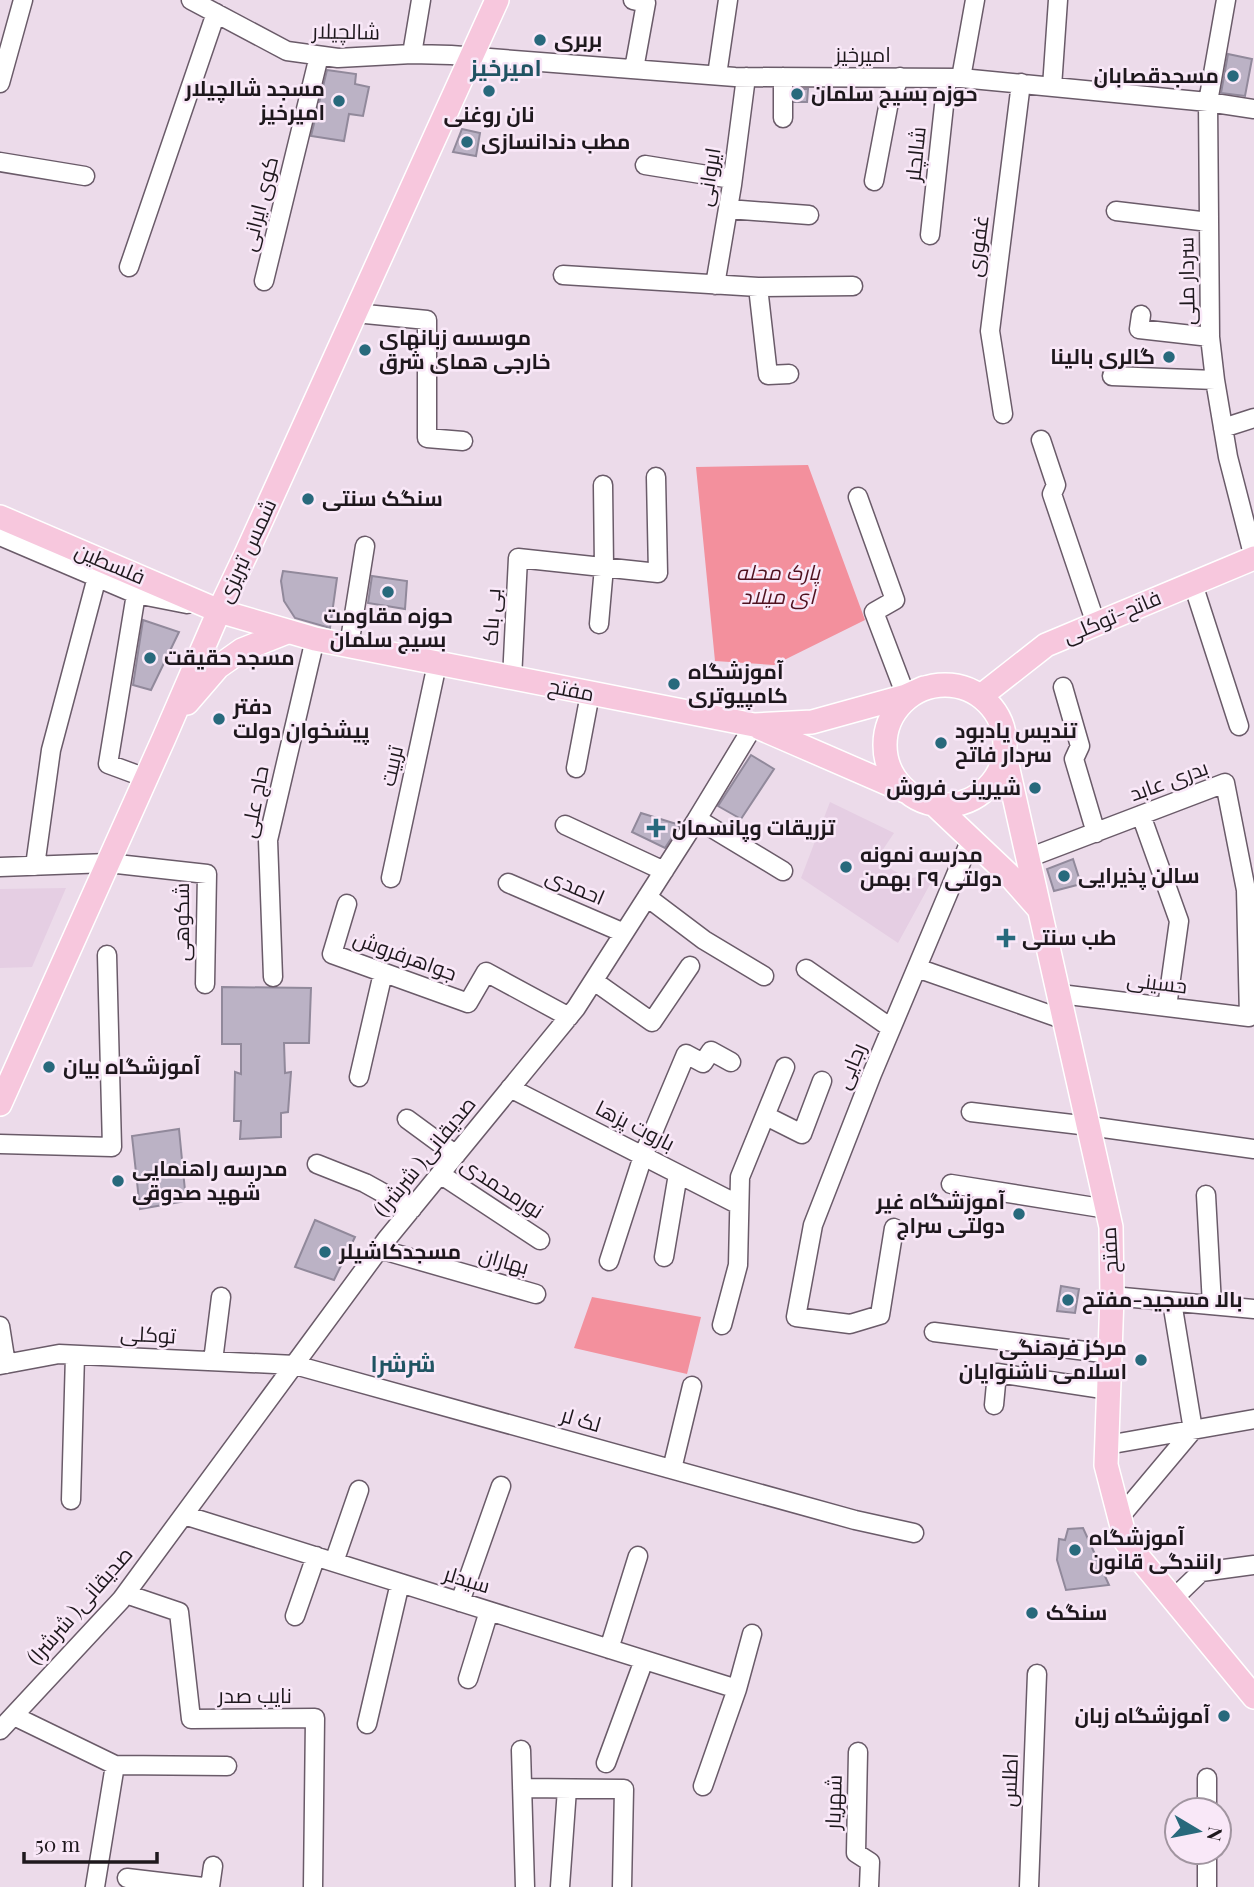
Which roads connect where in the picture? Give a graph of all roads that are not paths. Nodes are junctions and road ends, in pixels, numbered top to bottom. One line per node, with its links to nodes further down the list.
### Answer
1 (23, 0): 20 (street)
2 (191, 0): 10 (street, شالچیلار)
3 (421, 0): 11 (street)
4 (497, 0): 13 (main road, شمس تبریزی)
5 (633, 0): 14 (street)
6 (728, 0): 15 (street)
7 (975, 0): 19 (street, شالچلر)
8 (1058, 0): 22 (street)
9 (1226, 0): 23 (street, سردار ملی)
10 (216, 13): 12 (street, شالچیلار); 36 (street)
11 (412, 54): 12 (street, شالچیلار); 13 (street, شالچیلار)
12 (319, 56): 38 (street, کوی ایرانی)
13 (472, 56): 14 (street, امیرخیز); 42 (main road, شمس تبریزی)
14 (634, 69): 15 (street, امیرخیز)
15 (718, 75): 16 (street, امیرخیز)
16 (746, 77): 17 (street, امیرخیز); 29 (street, ایروانی)
17 (783, 77): 18 (street, امیرخیز); 25 (street)
18 (900, 78): 19 (street, امیرخیز); 30 (street)
19 (954, 78): 21 (street, امیرخیز); 35 (street, شالچلر)
20 (0, 83)
21 (1021, 83): 22 (street, امیرخیز); 48 (street, غفوری)
22 (1052, 87): 23 (street, امیرخیز)
23 (1208, 102): 24 (street, امیرخیز); 34 (street, سردار ملی)
24 (1254, 109)
25 (783, 118)
26 (0, 162): 28 (street)
27 (645, 165): 29 (street)
28 (85, 176)
29 (732, 180): 31 (street, ایروانی)
30 (874, 181)
31 (728, 209): 33 (street); 39 (street, ایروانی)
32 (1116, 211): 34 (street)
33 (809, 215)
34 (1209, 222): 44 (street, سردار ملی)
35 (930, 235)
36 (129, 267)
37 (563, 275): 39 (street)
38 (264, 281)
39 (715, 285): 41 (street)
40 (853, 286): 41 (street)
41 (758, 288): 45 (street)
42 (355, 313): 52 (street); 64 (main road, شمس تبریزی)
43 (1141, 315): 44 (street)
44 (1210, 337): 47 (street, سردار ملی)
45 (789, 374)
46 (1112, 376): 47 (street)
47 (1215, 380): 50 (street, سردار ملی)
48 (1003, 414)
49 (1254, 418): 50 (street)
50 (1223, 428): 59 (street, سردار ملی)
51 (1041, 440): 66 (street)
52 (463, 441)
53 (656, 477): 60 (street)
54 (603, 485): 60 (street)
55 (858, 497): 73 (street)
56 (0, 517): 64 (main road, فلسطین)
57 (0, 536): 61 (street)
58 (365, 546): 69 (street)
59 (1254, 558): 62 (main road, فاتح-توکلی)
60 (604, 567): 65 (street); 71 (street, بی باک)
61 (97, 578): 63 (street); 92 (street)
62 (1193, 584): 66 (main road, فاتح-توکلی); 77 (street)
63 (136, 594): 64 (street); 81 (street)
64 (219, 611): 67 (main road, مفتح); 78 (main road, شمس تبریزی)
65 (600, 624)
66 (1096, 624): 75 (main road, فاتح-توکلی)
67 (287, 632): 68 (main road, مفتح); 78 (main road)
68 (315, 639): 69 (main road, مفتح); 108 (street, حاج علی)
69 (349, 646): 70 (main road, مفتح)
70 (437, 664): 71 (main road, مفتح); 96 (street, تربیت)
71 (512, 679): 74 (main road, مفتح)
72 (1063, 687): 87 (street)
73 (915, 692): 75 (main road); 76 (main road, مفتح); 82 (main road)
74 (590, 694): 76 (main road, مفتح); 80 (street)
75 (981, 695): 79 (main road)
76 (754, 725): 82 (main road); 85 (street, (شرشرا )صدیقانی)
77 (1239, 726)
78 (164, 738): 81 (main road, شمس تبریزی)
79 (1005, 756): 83 (main road); 89 (main road)
80 (576, 768)
81 (146, 778): 90 (main road, شمس تبریزی)
82 (907, 792): 83 (main road)
83 (935, 805): 88 (main road, مفتح)
84 (1141, 816): 87 (street, بدری عابد); 91 (street, بدری عابد); 112 (street)
85 (697, 819): 94 (street); 95 (street, (شرشرا )صدیقانی)
86 (565, 825): 95 (street)
87 (1096, 833): 89 (street, بدری عابد)
88 (971, 839): 100 (main road, مفتح); 104 (street, رجایی)
89 (1028, 858): 100 (main road)
90 (108, 863): 92 (street); 110 (street, شکوهی); 122 (main road, شمس تبریزی)
91 (1248, 865): 114 (street, بدری عابد)
92 (35, 866): 93 (street)
93 (0, 867)
94 (783, 870)
95 (664, 871): 98 (street, (شرشرا )صدیقانی)
96 (391, 878)
97 (508, 883): 101 (street, احمدی)
98 (647, 897): 101 (street, (شرشرا )صدیقانی); 107 (street)
99 (346, 904): 106 (street, جواهرفروش)
100 (1041, 911): 111 (main road, مفتح)
101 (624, 933): 109 (street, (شرشرا )صدیقانی)
102 (107, 954): 127 (street)
103 (690, 966): 109 (street)
104 (917, 968): 115 (street); 116 (street, رجایی)
105 (806, 969): 116 (street)
106 (383, 973): 113 (street, جواهرفروش); 119 (street)
107 (764, 976)
108 (273, 977)
109 (594, 981): 113 (street, (شرشرا )صدیقانی)
110 (205, 984)
111 (1059, 994): 112 (street, حسینی); 115 (main road, مفتح)
112 (1167, 1007): 114 (street, حسینی)
113 (569, 1017): 121 (street, (شرشرا )صدیقانی)
114 (1249, 1017)
115 (1065, 1020): 126 (main road, مفتح)
116 (891, 1028): 139 (street, رجایی)
117 (731, 1062): 130 (street)
118 (785, 1067): 124 (street)
119 (359, 1077)
120 (822, 1081): 124 (street)
121 (510, 1088): 129 (street, (شرشرا )صدیقانی); 130 (street, باروت پزها)
122 (0, 1104)
123 (971, 1112): 126 (street)
124 (766, 1116): 136 (street)
125 (407, 1119): 129 (street)
126 (1089, 1126): 128 (street); 138 (main road, مفتح)
127 (0, 1144)
128 (1254, 1149)
129 (456, 1154): 132 (street, (شرشرا )صدیقانی)
130 (643, 1156): 133 (street, باروت پزها); 143 (street)
131 (317, 1164): 137 (street)
132 (440, 1174): 137 (street, (شرشرا )صدیقانی); 140 (street, نورمحمدی)
133 (678, 1174): 136 (street, باروت پزها); 142 (street)
134 (951, 1184): 138 (street)
135 (1206, 1195): 148 (street)
136 (739, 1205): 150 (street)
137 (412, 1209): 141 (street, (شرشرا )صدیقانی)
138 (1107, 1209): 145 (main road, مفتح)
139 (894, 1228)
140 (540, 1240)
141 (379, 1249): 144 (street, بهاران); 157 (street, (شرشرا )صدیقانی)
142 (664, 1257)
143 (610, 1261)
144 (536, 1294)
145 (1112, 1296): 147 (street); 153 (main road, مفتح)
146 (221, 1297): 155 (street)
147 (1172, 1302): 148 (street); 162 (street)
148 (1212, 1305): 149 (street)
149 (1254, 1309)
150 (722, 1325)
151 (0, 1326): 156 (street)
152 (934, 1332): 153 (street)
153 (1110, 1354): 159 (main road, مفتح)
154 (75, 1355): 155 (street, توکلی); 156 (street, توکلی); 167 (street)
155 (213, 1361): 157 (street, توکلی)
156 (3, 1364)
157 (295, 1364): 164 (street, لک لر); 168 (street, (شرشرا )صدیقانی)
158 (692, 1386): 164 (street)
159 (1109, 1390): 160 (street); 163 (main road, مفتح)
160 (994, 1405)
161 (1254, 1419): 162 (street)
162 (1194, 1430): 163 (street); 169 (street)
163 (1107, 1445): 169 (main road, مفتح)
164 (672, 1469): 170 (street, لک لر)
165 (500, 1486): 178 (street)
166 (359, 1490): 173 (street)
167 (71, 1500)
168 (184, 1515): 171 (street, سیدلر); 176 (street, (شرشرا )صدیقانی)
169 (1119, 1517): 177 (main road, مفتح)
170 (914, 1533)
171 (316, 1556): 173 (street, سیدلر); 180 (street)
172 (638, 1556): 182 (street)
173 (334, 1562): 175 (street, سیدلر)
174 (1254, 1565): 177 (street)
175 (400, 1583): 178 (street, سیدلر); 189 (street)
176 (126, 1594): 188 (street, (شرشرا )صدیقانی); 207 (street, نایب صدر)
177 (1173, 1600): 186 (main road, مفتح)
178 (460, 1602): 179 (street, سیدلر)
179 (489, 1611): 182 (street, سیدلر); 185 (street)
180 (295, 1616)
181 (752, 1634): 187 (street)
182 (609, 1649): 183 (street, سیدلر)
183 (644, 1660): 187 (street, سیدلر); 193 (street)
184 (1037, 1674): 212 (street, اطلس)
185 (468, 1679)
186 (1250, 1685)
187 (737, 1689): 197 (street)
188 (14, 1716): 190 (street, (شرشرا )صدیقانی); 194 (street)
189 (367, 1724)
190 (0, 1730)
191 (521, 1750): 198 (street)
192 (858, 1752): 211 (street, شهریار)
193 (606, 1763)
194 (115, 1765): 195 (street); 204 (street)
195 (227, 1766)
196 (1207, 1778): 200 (street)
197 (703, 1786)
198 (522, 1788): 199 (street); 208 (street)
199 (567, 1789): 209 (street); 210 (street)
200 (1207, 1796)
201 (213, 1866): 206 (street)
202 (1207, 1866): 213 (street)
203 (127, 1878): 205 (street)
204 (95, 1887)
205 (202, 1887)
206 (210, 1887)
207 (313, 1887)
208 (525, 1887)
209 (560, 1887)
210 (622, 1887)
211 (869, 1887)
212 (1029, 1887)
213 (1208, 1887)

